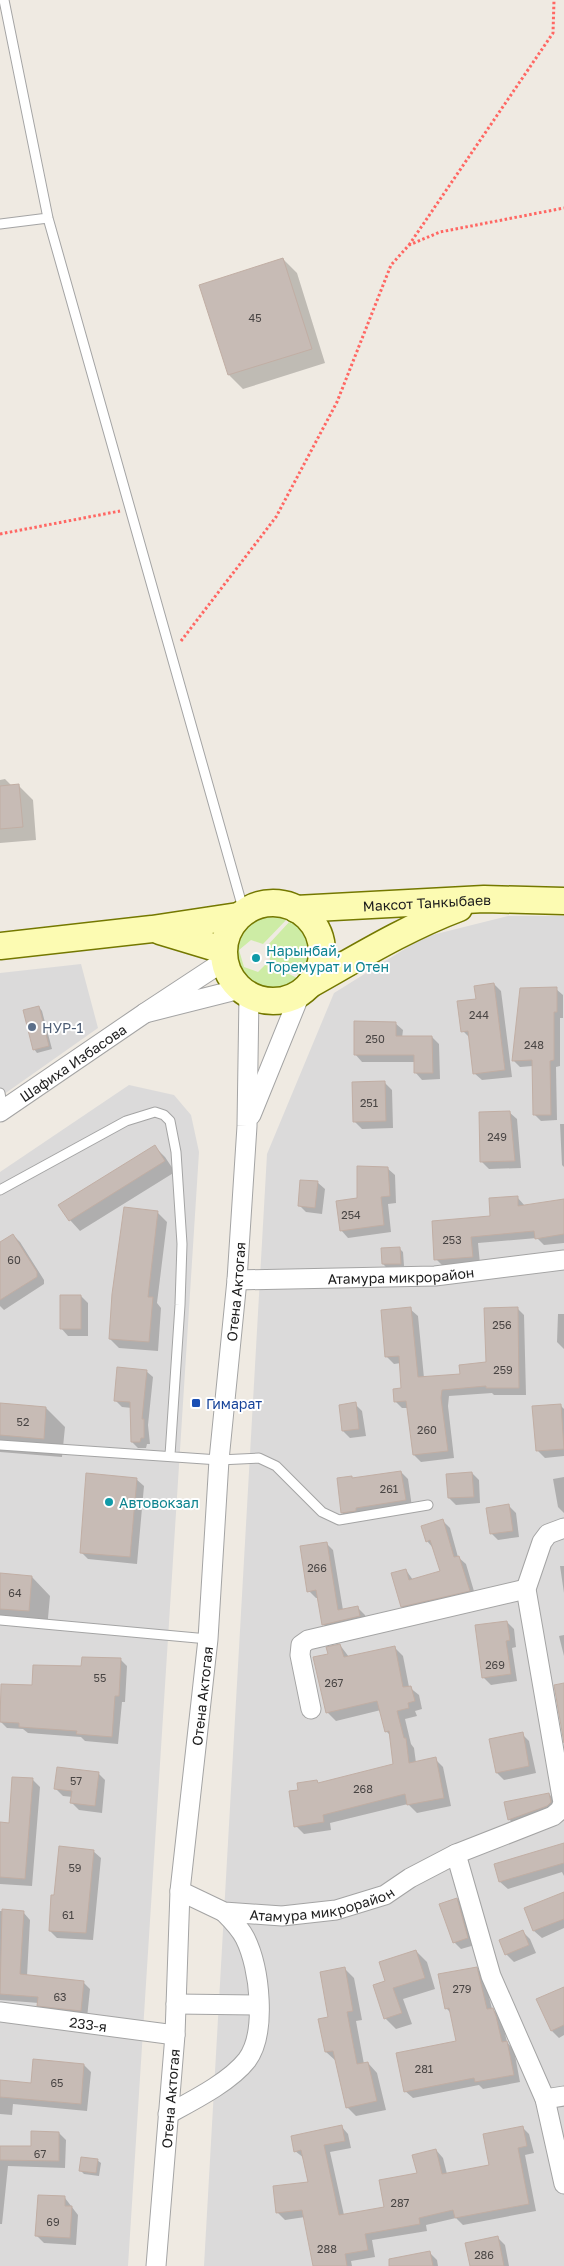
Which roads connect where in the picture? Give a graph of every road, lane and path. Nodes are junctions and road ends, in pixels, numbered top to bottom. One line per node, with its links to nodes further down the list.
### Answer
1 (4, 0): 4 (lane)
2 (554, 0): 6 (path)
3 (564, 208): 6 (path)
4 (48, 218): 5 (lane); 7 (lane)
5 (0, 224)
6 (409, 245): 9 (path)
7 (130, 509): 8 (path); 9 (lane)
8 (0, 534)
9 (171, 654): 13 (lane)
10 (484, 899): 11 (street); 12 (street, Максот Танкыбаев); 17 (street, Максот Танкыбаев)
11 (564, 901)
12 (296, 909): 13 (street); 17 (street)
13 (241, 914): 14 (street); 16 (street)
14 (152, 929): 15 (street); 16 (street)
15 (0, 946)
16 (224, 955): 18 (street); 19 (street, Шафиха Избасова)
17 (305, 988): 18 (street); 21 (street, Отена Актогая)
18 (244, 992): 19 (street); 21 (street, Отена Актогая)
19 (145, 1013): 20 (street, Шафиха Избасова)
20 (1, 1105)
21 (247, 1126): 24 (street, Отена Актогая)
22 (0, 1190): 26 (lane)
23 (564, 1260): 24 (street, Атамура микрорайон)
24 (237, 1280): 27 (street, Отена Актогая)
25 (0, 1445): 26 (lane)
26 (170, 1455): 27 (lane)
27 (220, 1460): 28 (lane); 32 (street, Отена Актогая)
28 (428, 1505)
29 (564, 1528): 30 (street, Атамура микрорайон)
30 (526, 1589): 33 (street); 34 (street, Атамура микрорайон)
31 (0, 1620): 32 (lane)
32 (208, 1639): 35 (street, Отена Актогая)
33 (311, 1710)
34 (456, 1854): 36 (street, Атамура микрорайон); 42 (street)
35 (180, 1891): 36 (street, Атамура микрорайон); 37 (street, Отена Актогая)
36 (224, 1912): 38 (street)
37 (176, 2004): 38 (street); 40 (street, Отена Актогая)
38 (258, 2005): 43 (street)
39 (0, 2012): 40 (street, 233-я)
40 (175, 2035): 43 (street, Отена Актогая)
41 (564, 2096): 42 (street)
42 (545, 2099): 44 (street)
43 (168, 2114): 45 (street, Отена Актогая)
44 (564, 2184)
45 (156, 2266)

